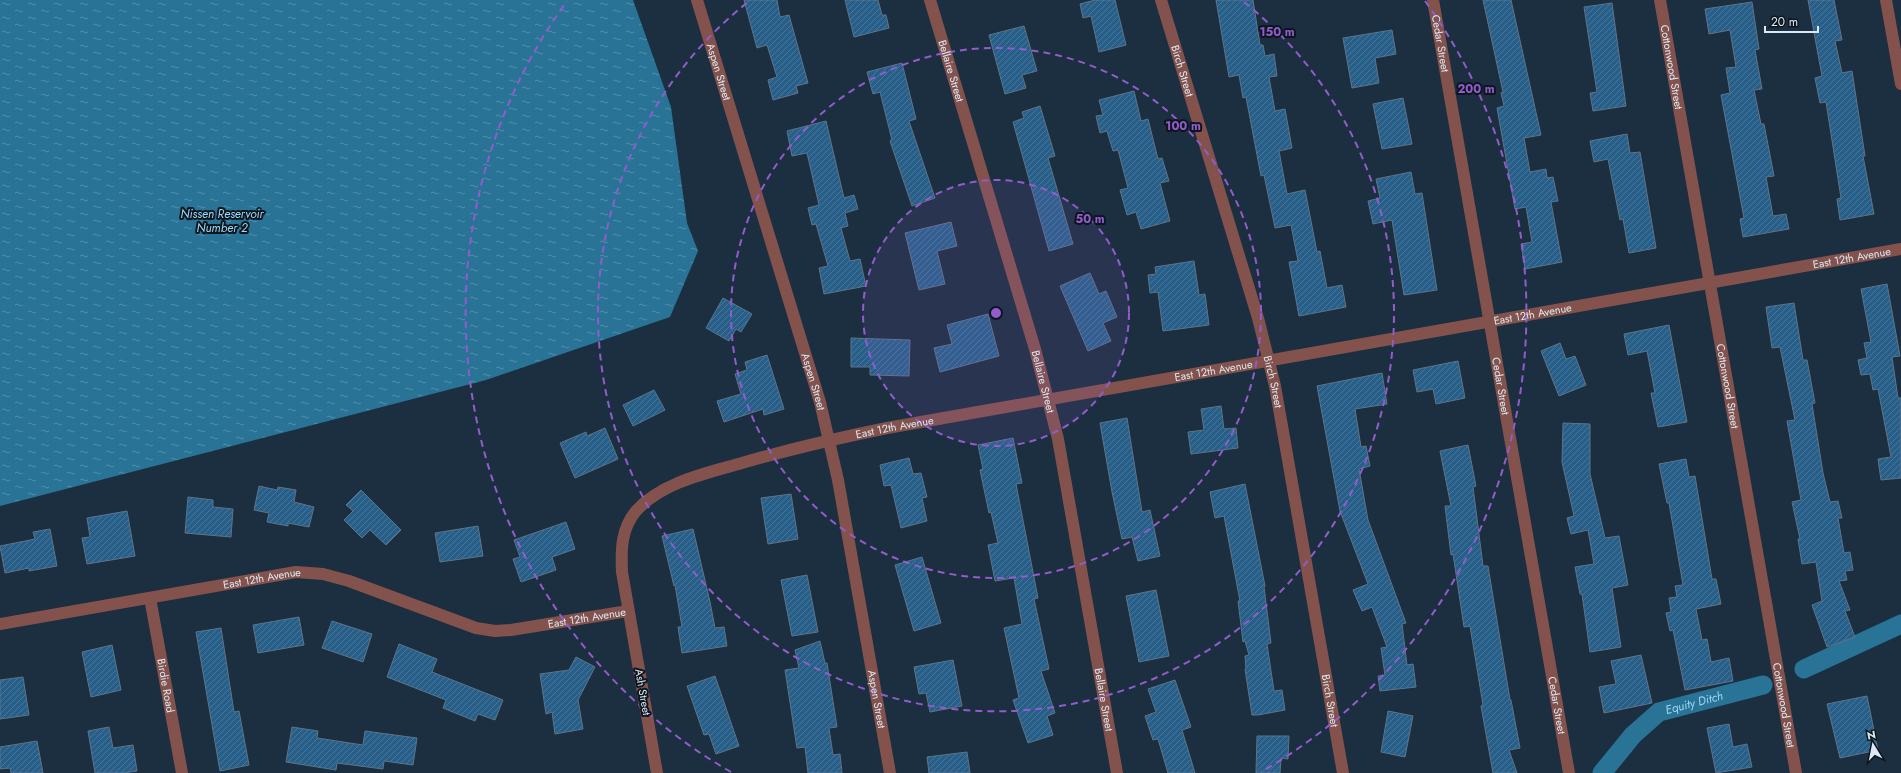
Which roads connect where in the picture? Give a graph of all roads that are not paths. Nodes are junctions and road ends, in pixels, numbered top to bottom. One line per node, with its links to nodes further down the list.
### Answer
1 (697, 0): 13 (street, Aspen Street)
2 (930, 0): 12 (street, Bellaire Street)
3 (1161, 0): 11 (street, Birch Street)
4 (1434, 0): 10 (street, Cedar Street)
5 (1660, 0): 9 (street, Cottonwood Street)
6 (1886, 0): 7 (street)
7 (1901, 84)
8 (1901, 249): 9 (street, East 12th Avenue)
9 (1710, 282): 10 (street, East 12th Avenue); 23 (street, Cottonwood Street)
10 (1490, 321): 11 (street, East 12th Avenue); 22 (street, Cedar Street)
11 (1268, 360): 12 (street, East 12th Avenue); 21 (street, Birch Street)
12 (1048, 398): 13 (street, East 12th Avenue); 20 (street, Bellaire Street)
13 (829, 440): 15 (street, East 12th Avenue); 19 (street, Aspen Street)
14 (150, 598): 15 (street, East 12th Avenue); 16 (street, East 12th Avenue); 17 (street, Birdie Road)
15 (628, 611): 18 (street, Ash Street)
16 (0, 624)
17 (182, 773)
18 (657, 773)
19 (890, 773)
20 (1117, 773)
21 (1343, 773)
22 (1569, 773)
23 (1796, 773)

